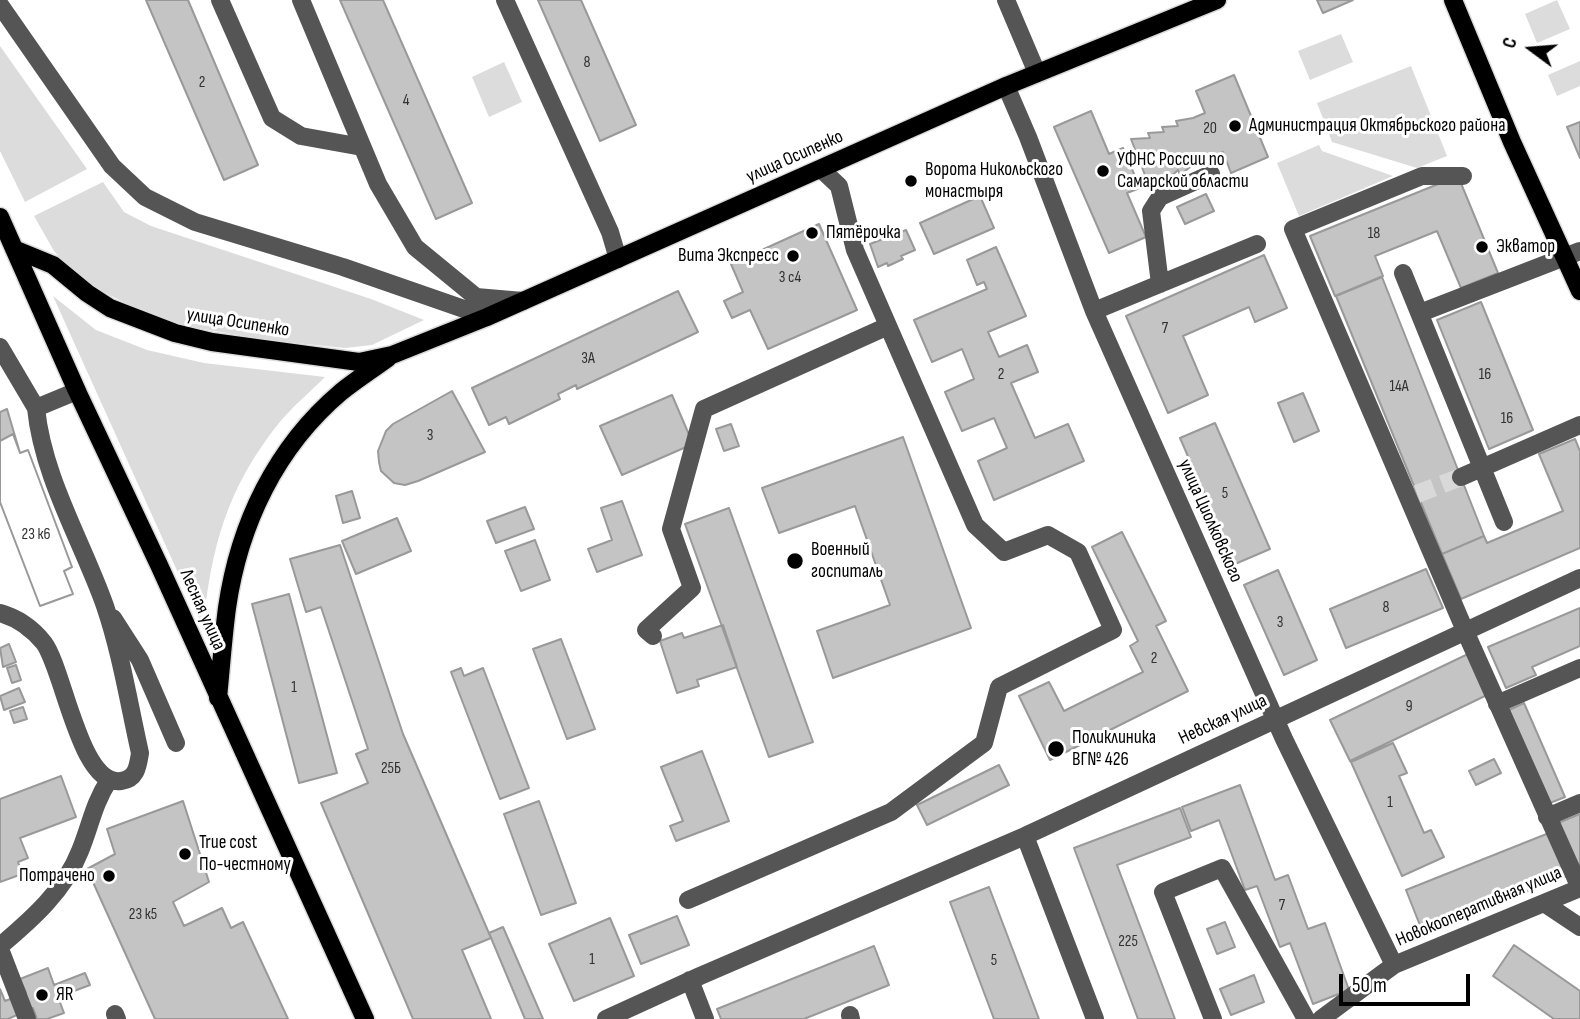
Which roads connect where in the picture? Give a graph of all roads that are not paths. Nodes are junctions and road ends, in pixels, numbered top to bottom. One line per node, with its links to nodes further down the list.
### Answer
1 (220, 0): 10 (street)
2 (301, 0): 10 (street)
3 (505, 0): 18 (street)
4 (1006, 0): 8 (street)
5 (1217, 0): 8 (main road, улица Осипенко)
6 (1453, 0): 17 (main road)
7 (0, 5): 25 (street)
8 (1037, 73): 9 (main road, улица Осипенко)
9 (1006, 86): 11 (main road, улица Осипенко); 23 (street, улица Циолковского)
10 (362, 147): 22 (street)
11 (821, 169): 18 (main road, улица Осипенко); 26 (street)
12 (1211, 174): 20 (street)
13 (1463, 176): 38 (street)
14 (0, 217): 16 (main road, Лесная улица)
15 (1257, 244): 20 (street)
16 (14, 249): 28 (main road, улица Осипенко); 29 (main road, Лесная улица)
17 (1573, 253): 21 (main road); 24 (street)
18 (618, 259): 22 (main road, улица Осипенко)
19 (1402, 273): 24 (street)
20 (1160, 284): 23 (street)
21 (1580, 291)
22 (523, 301): 25 (main road, улица Осипенко)
23 (1094, 311): 43 (street, улица Циолковского)
24 (1420, 313): 32 (street)
25 (487, 317): 28 (main road, улица Осипенко)
26 (888, 326): 39 (street); 50 (street)
27 (0, 347): 30 (street)
28 (392, 355): 41 (main road, улица Осипенко)
29 (77, 391): 30 (street); 41 (main road, Лесная улица)
30 (36, 408): 36 (street)
31 (1580, 425): 32 (street)
32 (1482, 469): 33 (street); 34 (street)
33 (1461, 477)
34 (1504, 522)
35 (1580, 578): 38 (street, Невская улица)
36 (105, 607): 44 (street); 45 (street)
37 (0, 613): 45 (street)
38 (1466, 633): 42 (street); 43 (street, Невская улица)
39 (653, 636)
40 (1580, 668): 42 (street)
41 (218, 698): 57 (main road, Лесная улица)
42 (1497, 704): 47 (street)
43 (1275, 719): 48 (street, Невская улица); 54 (street, улица Циолковского)
44 (176, 743)
45 (109, 780): 53 (street)
46 (1580, 803): 47 (street)
47 (1547, 817): 49 (street)
48 (1025, 836): 55 (street, Невская улица); 60 (street)
49 (1580, 888): 51 (street, Новокооперативная улица)
50 (688, 900)
51 (1544, 903): 52 (street); 54 (street, Новокооперативная улица)
52 (1580, 927)
53 (0, 948): 56 (street)
54 (1394, 965): 63 (street, Новокооперативная улица)
55 (690, 980): 58 (street, Невская улица); 59 (street)
56 (27, 1019)
57 (365, 1019)
58 (606, 1019)
59 (705, 1019)
60 (1095, 1019)
61 (1213, 1019): 62 (street)
62 (1306, 1019)
63 (1321, 1019)

